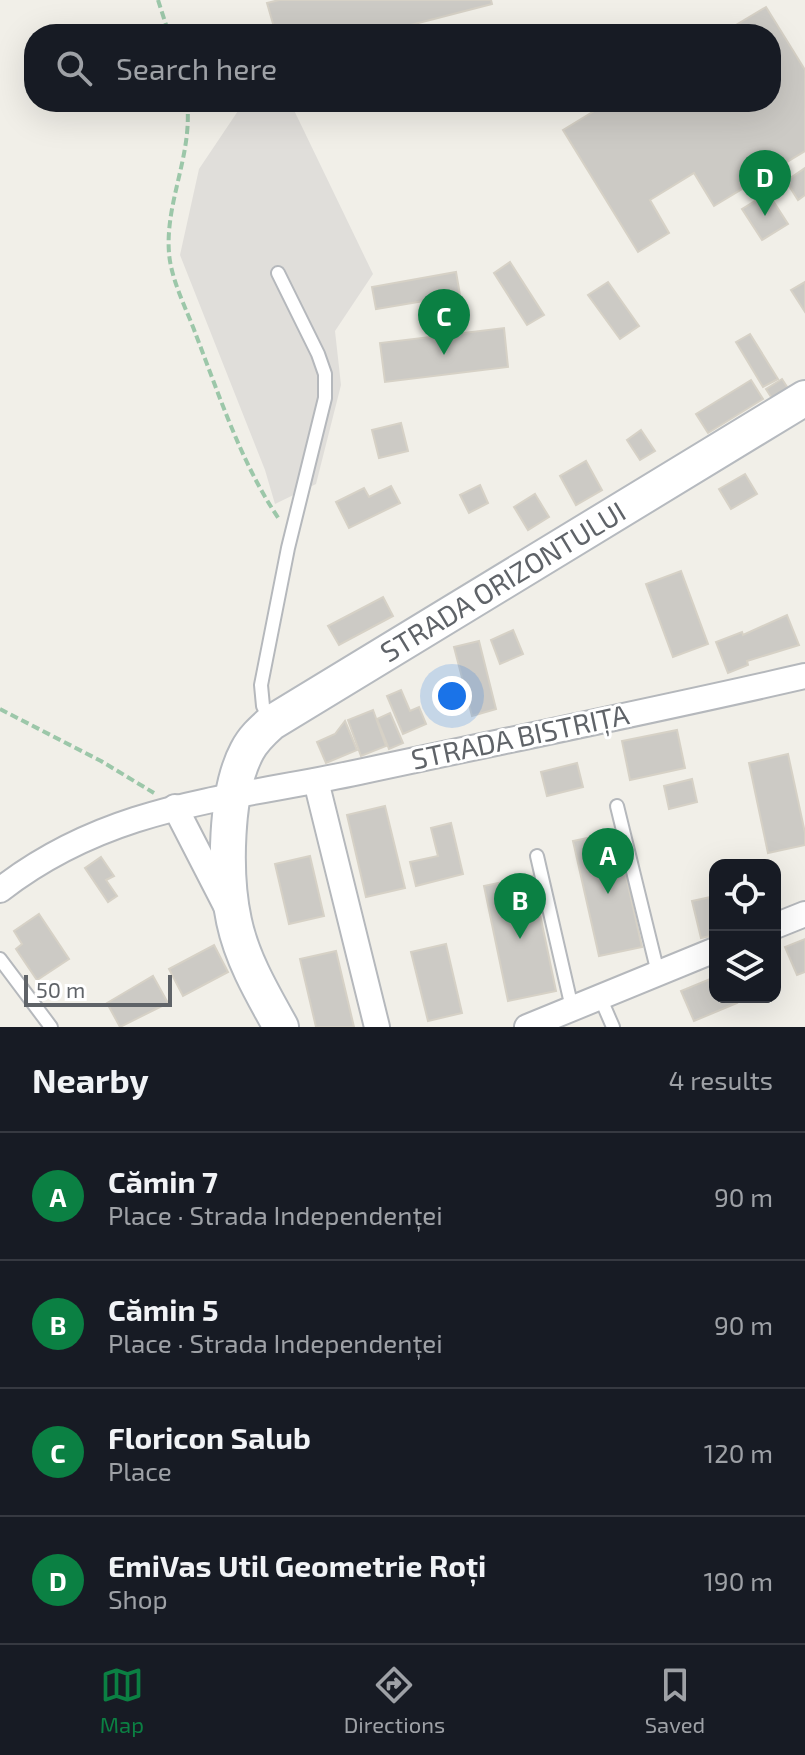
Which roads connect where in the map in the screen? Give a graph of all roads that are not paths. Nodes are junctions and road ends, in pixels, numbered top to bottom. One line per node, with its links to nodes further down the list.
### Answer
1 (278, 273): 4 (lane)
2 (805, 398): 4 (main road, STRADA ORIZONTULUI)
3 (803, 681): 5 (street, STRADA BISTRIȚA)
4 (271, 723): 6 (main road, STRADA ORIZONTULUI)
5 (316, 781): 6 (street, STRADA BISTRIȚA); 21 (street)
6 (234, 795): 8 (street, STRADA BISTRIȚA); 12 (main road, STRADA ORIZONTULUI)
7 (617, 806): 16 (lane)
8 (175, 807): 10 (street, STRADA BISTRIȚA); 12 (street)
9 (537, 856): 18 (lane)
10 (0, 890)
11 (805, 914): 13 (street)
12 (233, 920): 20 (main road, STRADA ORIZONTULUI)
13 (781, 924)
14 (709, 952): 16 (street)
15 (0, 959): 19 (lane)
16 (658, 973): 17 (street)
17 (600, 997): 18 (street); 23 (lane)
18 (572, 1008): 22 (street)
19 (51, 1027)
20 (281, 1027)
21 (377, 1027)
22 (527, 1027)
23 (613, 1027)

